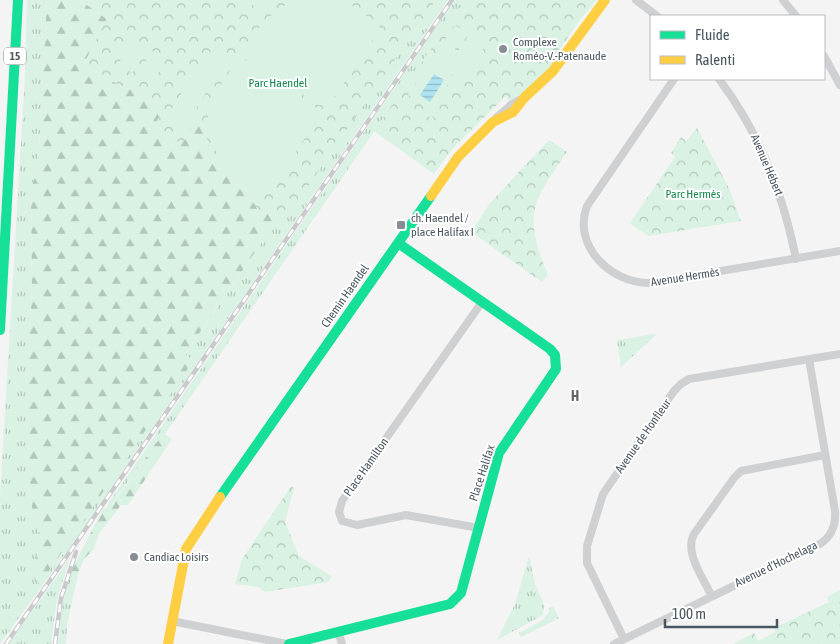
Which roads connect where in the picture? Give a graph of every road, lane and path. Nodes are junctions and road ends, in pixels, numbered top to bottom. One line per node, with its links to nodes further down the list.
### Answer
1 (18, 0): 15 (main road, 15)
2 (604, 0): 11 (main road, Chemin Haendel)
3 (636, 0): 5 (street)
4 (783, 0): 6 (street)
5 (656, 15)
6 (795, 15)
7 (825, 58): 10 (street)
8 (673, 80): 13 (street, Avenue Hermès)
9 (720, 80): 13 (street, Avenue Hébert)
10 (840, 85)
11 (398, 243): 14 (main road, Place Halifax); 21 (main road, Chemin Haendel)
12 (840, 251): 13 (street, Avenue Hermès)
13 (796, 259)
14 (482, 302): 19 (main road, Place Halifax); 19 (street, Place Hamilton)
15 (0, 330)
16 (840, 354): 17 (street, Avenue de Honfleur)
17 (810, 359): 18 (street, Avenue d'Hochelaga); 23 (street, Avenue de Honfleur)
18 (826, 455): 20 (street, Avenue d'Hochelaga); 20 (street)
19 (478, 528): 22 (main road, Place Halifax)
20 (711, 595): 23 (street, Avenue d'Hochelaga)
21 (172, 621): 24 (main road, Chemin Haendel); 25 (street, Place Halifax)
22 (338, 632): 25 (main road, Place Halifax); 26 (street)
23 (624, 639): 27 (street, Avenue d'Hochelaga)
24 (168, 644)
25 (288, 644)
26 (342, 644)
27 (614, 644)

